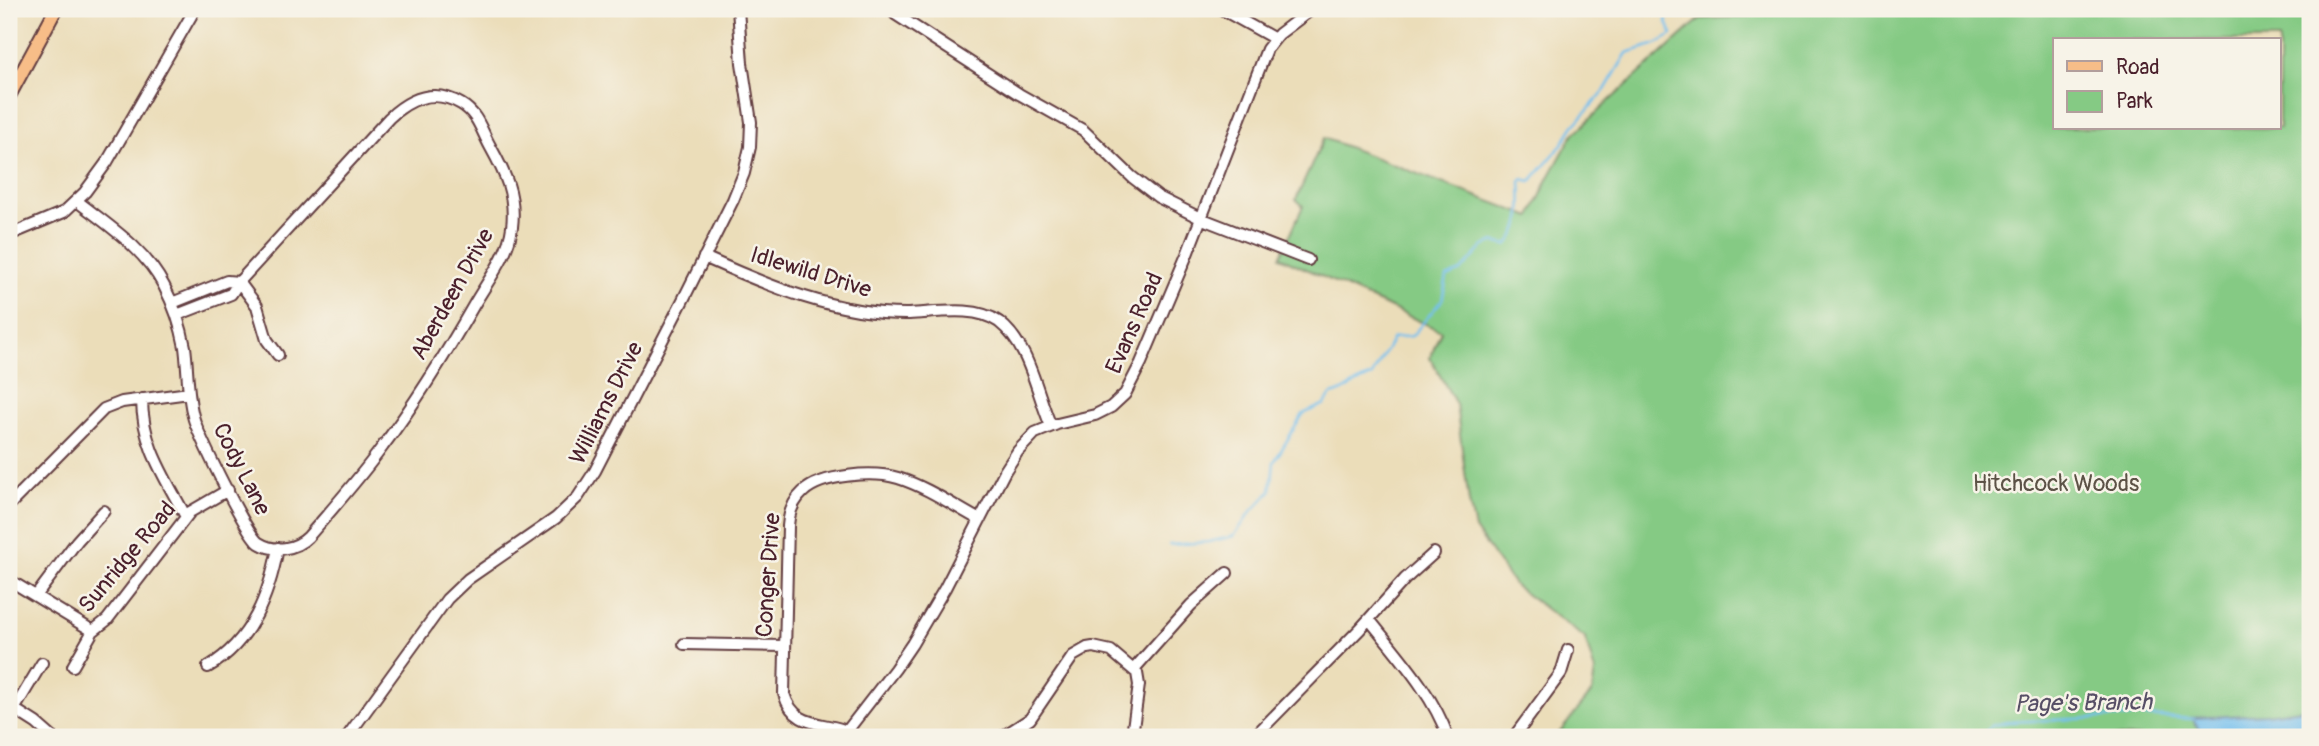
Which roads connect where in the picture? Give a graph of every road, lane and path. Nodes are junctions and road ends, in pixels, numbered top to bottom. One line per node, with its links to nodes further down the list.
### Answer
1 (56, 9): 8 (main road)
2 (195, 9): 9 (street)
3 (738, 9): 12 (street, Williams Drive)
4 (893, 9): 10 (street)
5 (1221, 9): 7 (street)
6 (1312, 9): 7 (street, Evans Road)
7 (1275, 38): 10 (street, Evans Road)
8 (9, 96)
9 (77, 201): 11 (street); 15 (street)
10 (1200, 218): 13 (street); 20 (street, Evans Road)
11 (9, 235)
12 (705, 257): 20 (street, Idlewild Drive); 44 (street, Williams Drive)
13 (1308, 260)
14 (239, 282): 15 (street); 16 (street, Aberdeen Drive); 17 (street); 26 (street, Aberdeen Drive)
15 (172, 303): 16 (street, Cody Lane)
16 (177, 315): 18 (street, Cody Lane)
17 (278, 355)
18 (189, 393): 19 (street); 21 (street, Cody Lane)
19 (142, 399): 22 (street); 24 (street)
20 (1051, 426): 25 (street, Evans Road)
21 (228, 490): 24 (street, Sunridge Road); 26 (street, Cody Lane)
22 (9, 505)
23 (104, 511): 30 (street)
24 (186, 517): 32 (street, Sunridge Road)
25 (980, 520): 34 (street, Conger Drive); 42 (street, Evans Road)
26 (278, 548): 38 (street)
27 (1434, 553): 31 (street)
28 (1227, 573): 39 (street)
29 (9, 580): 30 (street)
30 (36, 596): 32 (street)
31 (1369, 619): 47 (street); 48 (street)
32 (93, 631): 37 (street, Sunridge Road)
33 (684, 644): 34 (street)
34 (785, 646): 42 (street, Conger Drive)
35 (1568, 650): 49 (street)
36 (42, 663): 40 (street)
37 (73, 666)
38 (208, 667)
39 (1134, 669): 41 (street); 46 (street)
40 (11, 713): 43 (street)
41 (1133, 728)
42 (846, 731): 45 (street)
43 (52, 737)
44 (347, 737)
45 (857, 737)
46 (1002, 737)
47 (1254, 737)
48 (1448, 737)
49 (1514, 737)

